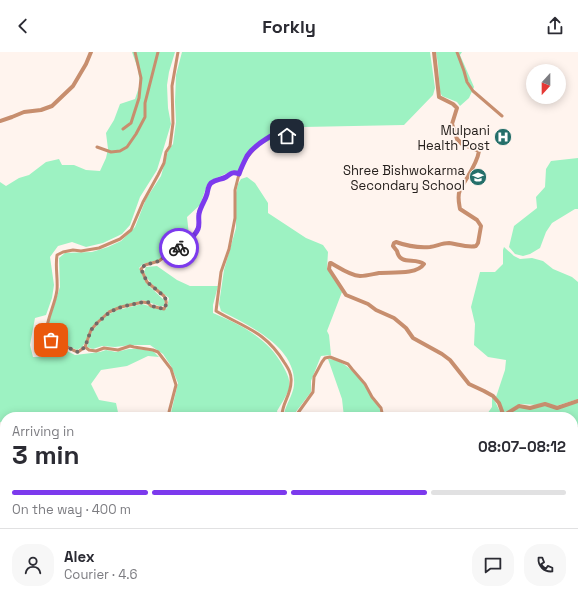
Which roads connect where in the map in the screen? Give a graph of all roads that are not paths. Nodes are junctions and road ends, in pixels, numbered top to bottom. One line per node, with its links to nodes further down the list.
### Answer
1 (91, 52): 8 (street)
2 (135, 52): 9 (street)
3 (158, 52): 11 (street)
4 (178, 52): 13 (street)
5 (434, 52): 19 (street)
6 (457, 52): 7 (street)
7 (502, 116)
8 (0, 121)
9 (123, 129)
10 (281, 145): 12 (street)
11 (97, 147)
12 (239, 174): 13 (street); 16 (street)
13 (85, 347): 15 (street)
14 (578, 401): 20 (street)
15 (169, 412)
16 (282, 412)
17 (299, 412): 18 (street)
18 (382, 412)
19 (502, 412)
20 (509, 412)

